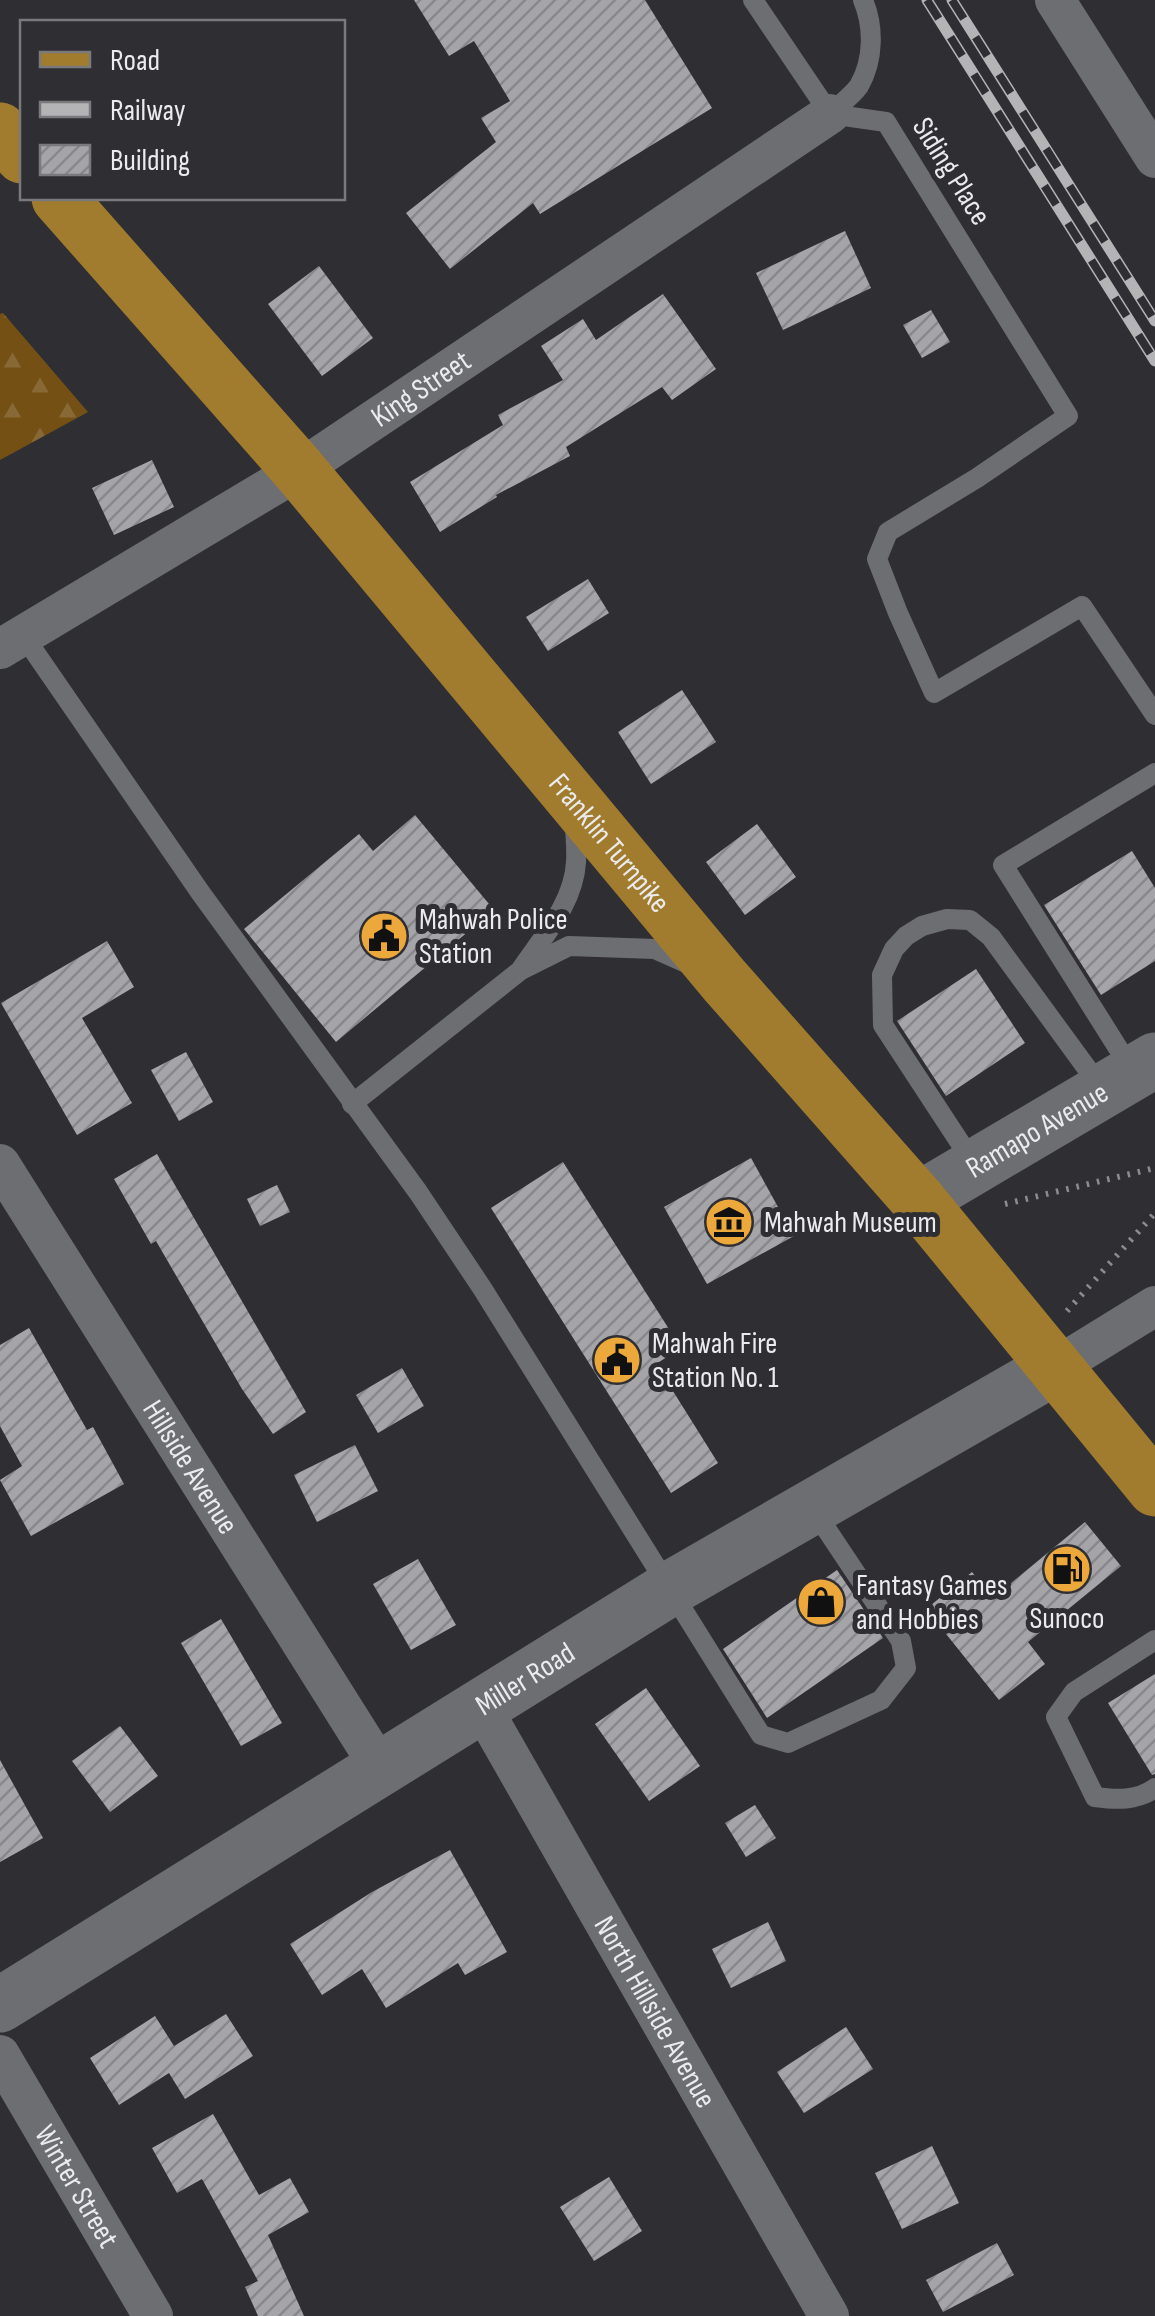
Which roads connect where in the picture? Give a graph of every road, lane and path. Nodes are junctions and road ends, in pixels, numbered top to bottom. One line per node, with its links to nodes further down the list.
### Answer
1 (753, 0): 4 (lane)
2 (863, 0): 4 (lane)
3 (1055, 0): 7 (street)
4 (830, 114): 9 (street, King Street); 11 (lane, Siding Place)
5 (0, 130): 6 (main road)
6 (20, 154)
7 (1155, 158)
8 (61, 200): 9 (main road, Franklin Turnpike)
9 (300, 470): 10 (street, King Street); 13 (main road, Franklin Turnpike)
10 (12, 642): 17 (lane)
11 (1155, 715)
12 (1155, 773): 16 (lane)
13 (574, 800): 14 (lane); 15 (main road, Franklin Turnpike)
14 (521, 970): 15 (lane); 17 (lane)
15 (724, 980): 21 (main road, Franklin Turnpike)
16 (1131, 1074): 20 (street, Ramapo Avenue); 20 (lane)
17 (352, 1104): 27 (lane)
18 (0, 1164): 30 (street, Hillside Avenue)
19 (1155, 1168): 20 (path)
20 (984, 1186): 21 (street, Ramapo Avenue)
21 (918, 1200): 24 (main road, Franklin Turnpike)
22 (1155, 1213): 24 (path)
23 (1155, 1306): 24 (street)
24 (1058, 1342): 25 (main road, Franklin Turnpike); 26 (street, Miller Road)
25 (1148, 1472)
26 (812, 1507): 27 (street, Miller Road); 27 (lane)
27 (671, 1588): 29 (street, Miller Road)
28 (1155, 1640): 31 (lane)
29 (481, 1706): 30 (street, Miller Road); 35 (street, North Hillside Avenue)
30 (380, 1769): 32 (street, Miller Road)
31 (1155, 1788)
32 (0, 2005)
33 (0, 2055): 34 (street, Winter Street)
34 (153, 2316)
35 (829, 2316)

